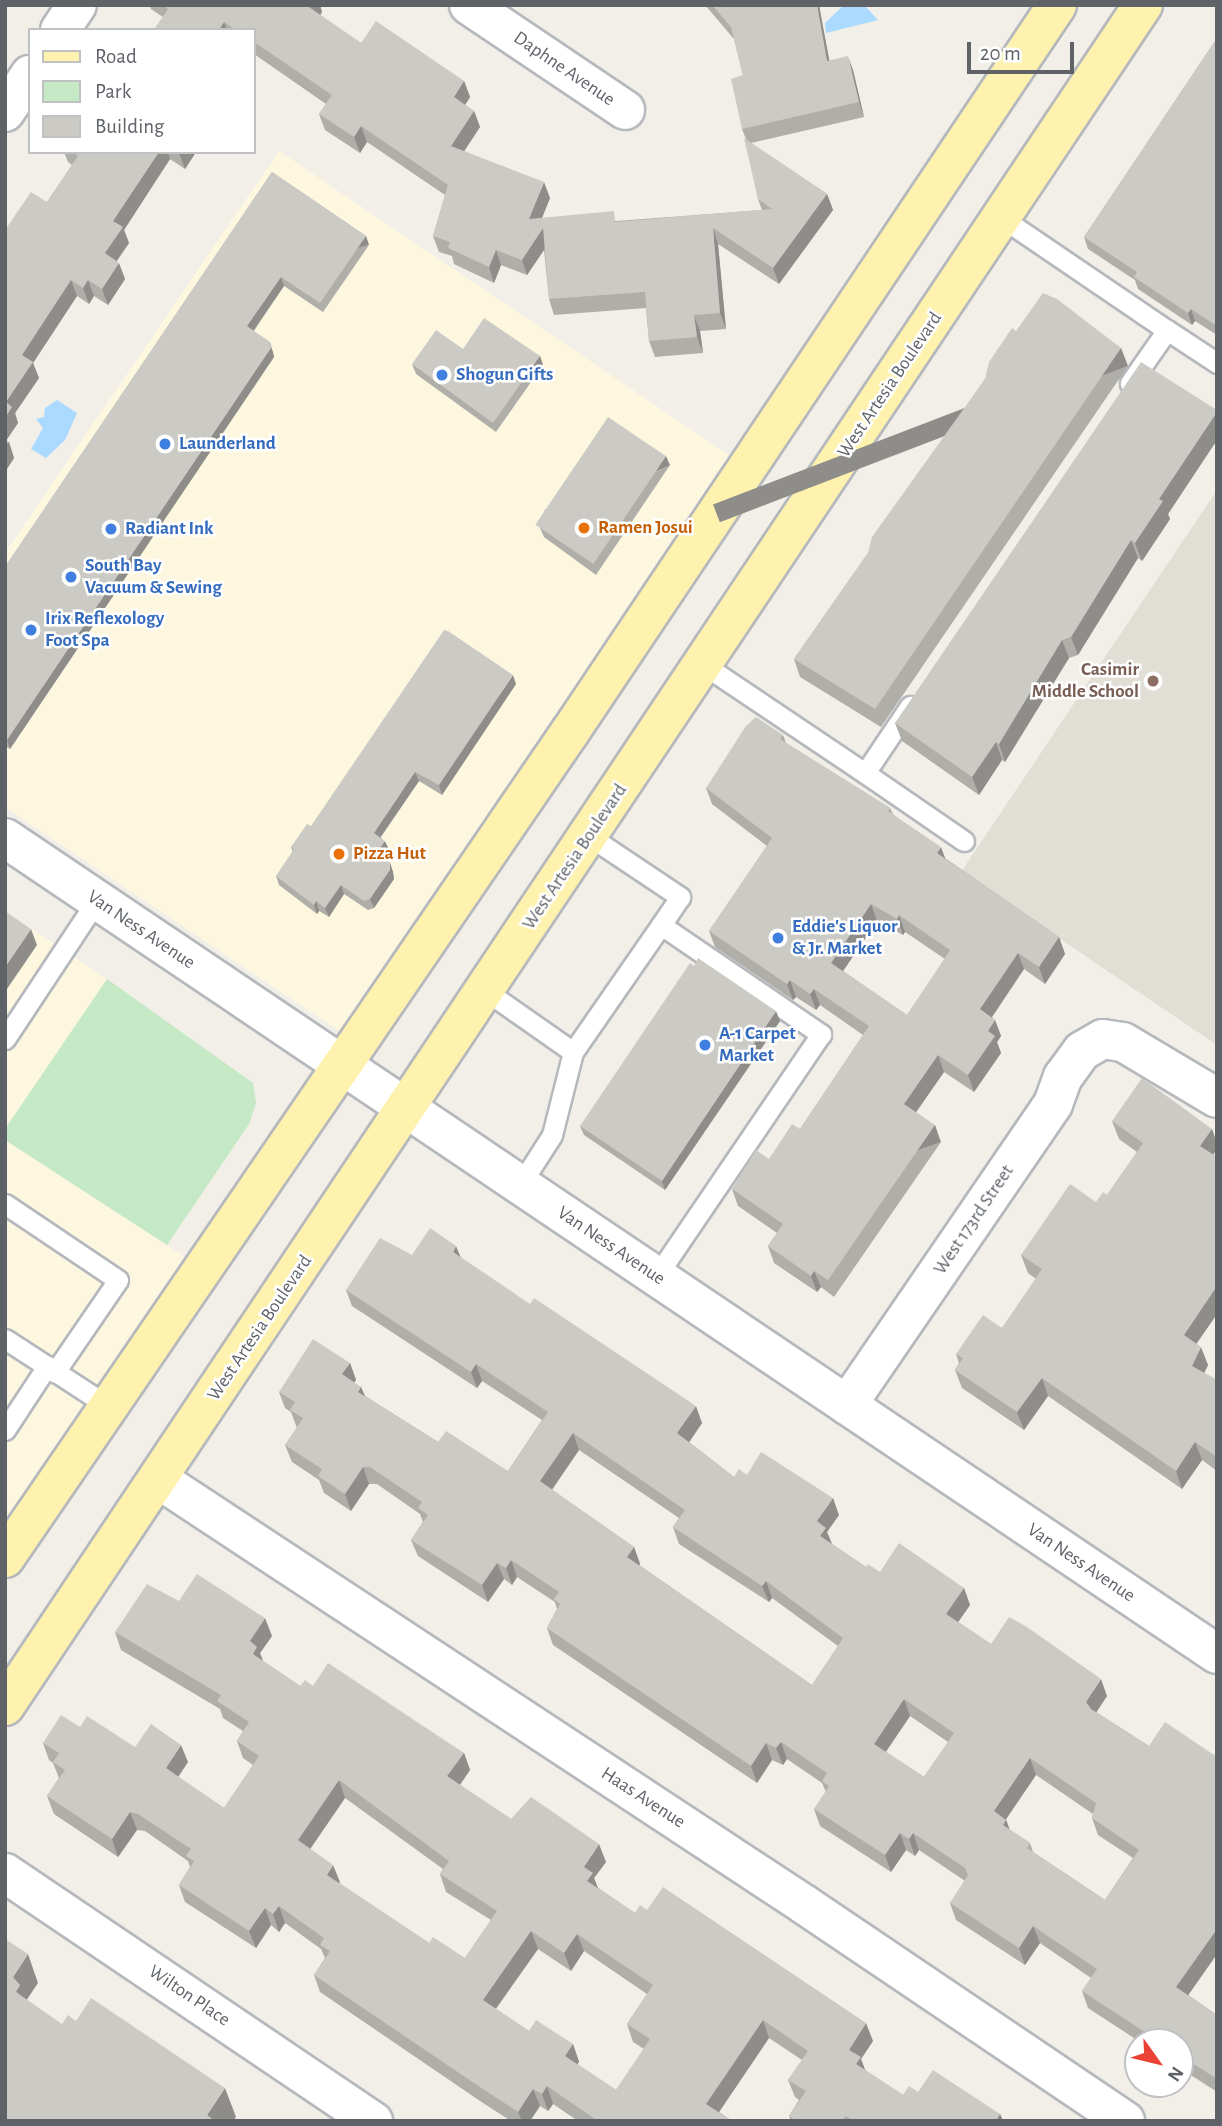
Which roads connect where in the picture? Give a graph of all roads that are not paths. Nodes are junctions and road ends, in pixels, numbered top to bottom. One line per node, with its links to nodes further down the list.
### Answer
1 (77, 5): 5 (street)
2 (469, 5): 7 (street, Daphne Avenue)
3 (1057, 5): 24 (main road)
4 (1143, 5): 9 (main road, West Artesia Boulevard)
5 (61, 28)
6 (28, 78): 8 (street)
7 (625, 110)
8 (5, 112)
9 (1002, 218): 10 (lane); 13 (main road, West Artesia Boulevard)
10 (1167, 330): 11 (lane); 12 (lane)
11 (1217, 363)
12 (1120, 398)
13 (704, 665): 15 (lane); 16 (main road, West Artesia Boulevard)
14 (919, 694): 15 (lane)
15 (865, 774): 18 (lane)
16 (589, 836): 20 (lane); 21 (main road, West Artesia Boulevard)
17 (5, 838): 19 (street, Van Ness Avenue)
18 (964, 841)
19 (97, 900): 22 (lane); 24 (street, Van Ness Avenue)
20 (661, 925): 23 (lane); 29 (lane)
21 (486, 991): 23 (lane); 26 (main road, West Artesia Boulevard)
22 (5, 1039)
23 (573, 1052): 27 (lane)
24 (342, 1065): 26 (street, Van Ness Avenue); 33 (main road)
25 (1217, 1098): 32 (street, West 173rd Street)
26 (407, 1109): 27 (street, Van Ness Avenue); 35 (main road, West Artesia Boulevard)
27 (520, 1185): 29 (street, Van Ness Avenue)
28 (5, 1204): 31 (lane)
29 (656, 1277): 32 (street, Van Ness Avenue)
30 (5, 1339): 31 (lane)
31 (51, 1369): 33 (lane); 34 (lane)
32 (847, 1405): 37 (street, Van Ness Avenue)
33 (108, 1406): 36 (main road)
34 (5, 1430)
35 (158, 1479): 38 (main road, West Artesia Boulevard); 41 (street, Haas Avenue)
36 (5, 1558)
37 (1217, 1654)
38 (5, 1706)
39 (5, 1873): 40 (street, Wilton Place)
40 (373, 2121)
41 (1125, 2121)

